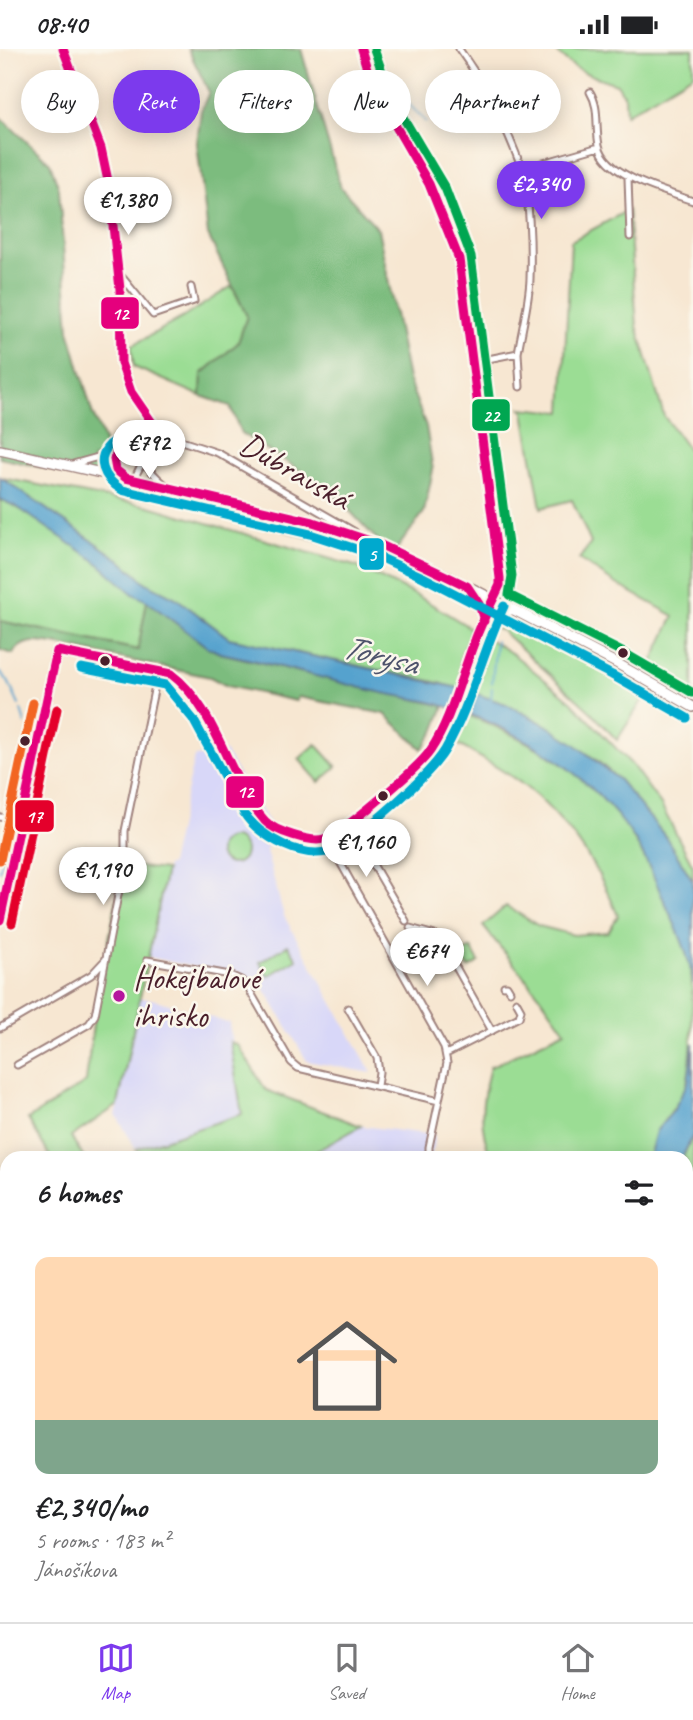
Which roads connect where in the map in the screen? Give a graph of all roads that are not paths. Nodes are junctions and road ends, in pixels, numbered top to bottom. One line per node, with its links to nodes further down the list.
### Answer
1 (63, 49): 12 (street)
2 (361, 49): 15 (street)
3 (459, 49): 4 (street)
4 (474, 70)
5 (590, 92): 7 (street)
6 (506, 133): 8 (street)
7 (599, 147): 8 (street); 9 (street)
8 (522, 169): 14 (street)
9 (628, 178): 10 (street); 11 (street)
10 (693, 201)
11 (630, 237)
12 (118, 271): 13 (street); 17 (street)
13 (191, 287)
14 (518, 352): 15 (street); 16 (street)
15 (473, 362): 26 (street)
16 (520, 387)
17 (160, 434): 18 (street); 25 (street, Dúbravská)
18 (140, 443): 20 (street); 21 (street)
19 (0, 450): 22 (main road)
20 (123, 450): 21 (street); 22 (street); 23 (street)
21 (139, 457): 23 (street); 24 (street)
22 (69, 465): 23 (main road)
23 (126, 478): 24 (main road)
24 (172, 489): 25 (main road)
25 (367, 539): 27 (main road)
26 (500, 585): 28 (street); 29 (street)
27 (467, 586): 28 (main road); 30 (street)
28 (493, 601): 29 (main road); 30 (street)
29 (512, 610): 30 (street); 32 (main road)
30 (484, 621): 35 (street)
31 (158, 671): 34 (street); 36 (street); 41 (street)
32 (693, 707)
33 (0, 817): 34 (street)
34 (21, 822): 37 (street)
35 (349, 823): 36 (street); 39 (street)
36 (327, 839): 51 (street)
37 (4, 888): 38 (street)
38 (0, 920)
39 (406, 921)
40 (410, 928): 50 (street)
41 (105, 960): 43 (street); 44 (street)
42 (147, 960): 53 (street)
43 (91, 975): 44 (street); 49 (street)
44 (101, 983): 52 (street)
45 (504, 986): 46 (street)
46 (510, 991)
47 (516, 1001): 50 (street)
48 (348, 1008): 53 (street)
49 (0, 1028)
50 (492, 1031): 51 (street)
51 (446, 1054): 54 (street)
52 (17, 1065)
53 (377, 1086): 54 (street)
54 (439, 1101): 55 (street)
55 (429, 1151)

